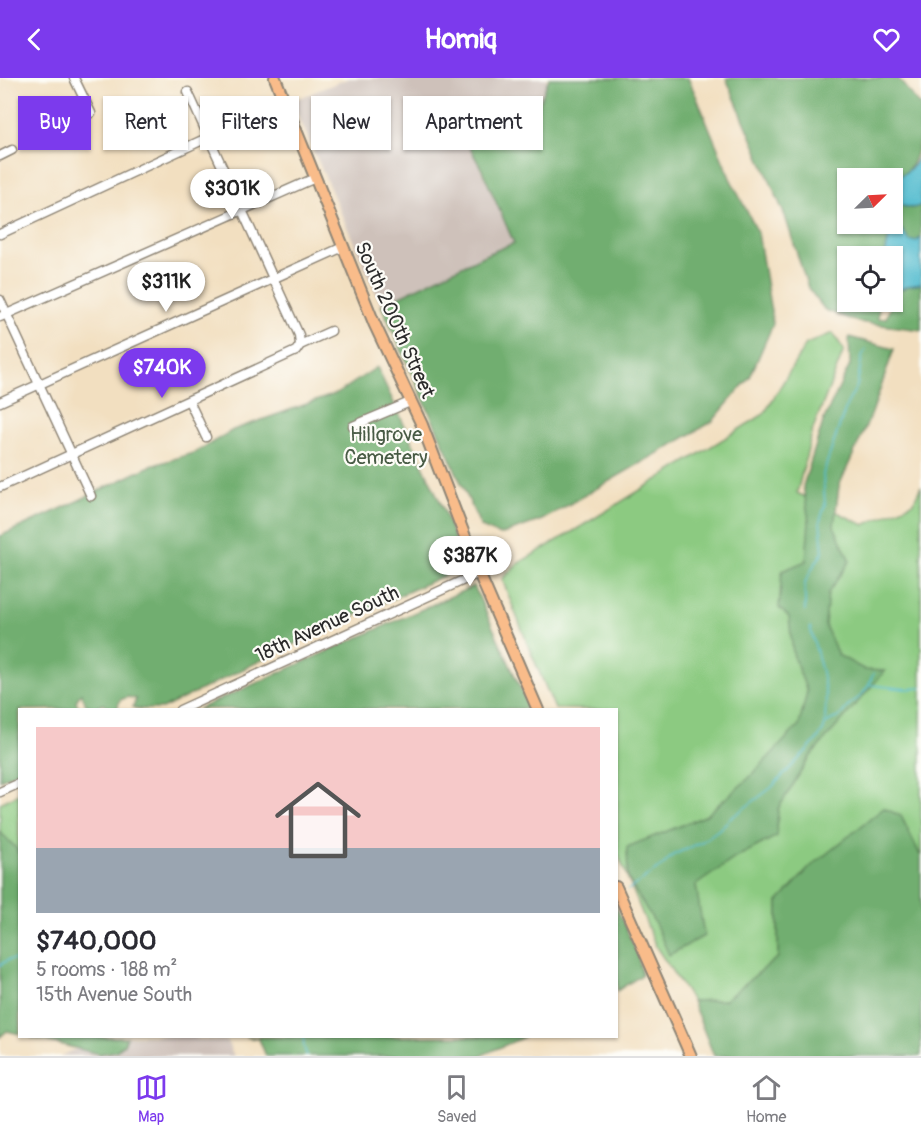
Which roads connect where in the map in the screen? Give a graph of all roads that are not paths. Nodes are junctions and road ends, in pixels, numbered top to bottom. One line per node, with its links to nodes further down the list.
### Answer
1 (74, 78): 4 (street)
2 (275, 78): 5 (main road, South 200th Street)
3 (188, 92): 6 (street)
4 (83, 96)
5 (282, 96)
6 (200, 118)
7 (299, 139): 12 (main road, South 200th Street)
8 (200, 141): 14 (street)
9 (12, 150): 11 (street)
10 (215, 150): 13 (street)
11 (0, 156)
12 (315, 178): 13 (street); 15 (main road, South 200th Street)
13 (242, 209): 16 (street); 18 (street)
14 (0, 234)
15 (343, 247): 16 (street); 24 (main road, South 200th Street)
16 (273, 278): 20 (street); 21 (street)
17 (0, 300): 18 (street)
18 (3, 316): 21 (street)
19 (331, 331): 20 (street)
20 (300, 345): 22 (street)
21 (39, 384): 23 (street); 27 (street)
22 (189, 401): 26 (street); 27 (street)
23 (0, 402)
24 (410, 402): 25 (street); 30 (main road, South 200th Street)
25 (353, 426)
26 (206, 437)
27 (71, 455): 28 (street); 29 (street)
28 (0, 487)
29 (91, 496)
30 (483, 570): 31 (street, 18th Avenue South); 32 (main road, South 200th Street)
31 (184, 708)
32 (537, 708)
33 (18, 784): 34 (street)
34 (0, 792)
35 (618, 892): 36 (main road)
36 (691, 1056)

